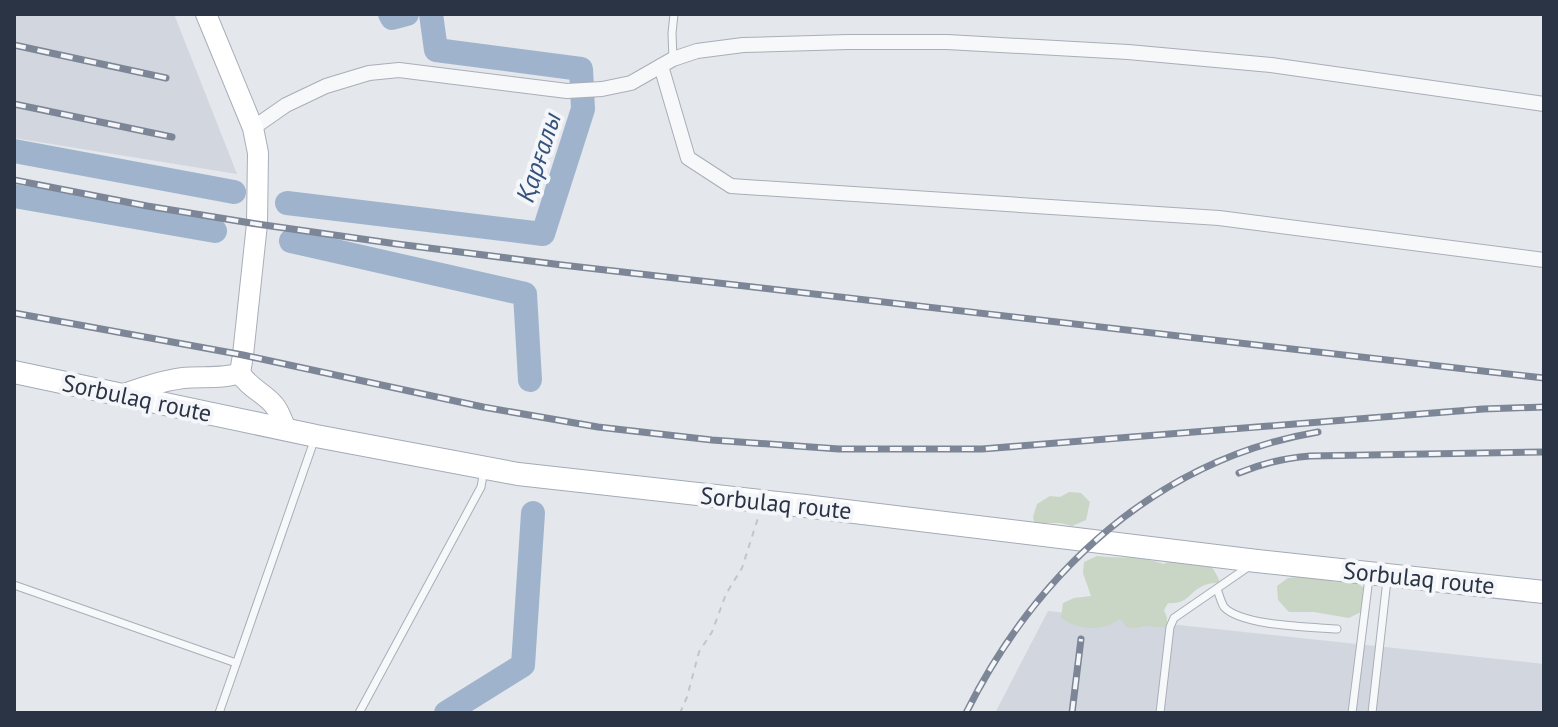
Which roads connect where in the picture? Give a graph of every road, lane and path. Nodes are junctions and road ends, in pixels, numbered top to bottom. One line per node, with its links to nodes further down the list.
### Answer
1 (206, 14): 5 (street)
2 (674, 14): 3 (lane)
3 (667, 63): 4 (street); 5 (street); 6 (street)
4 (1544, 104)
5 (253, 128): 8 (street)
6 (1544, 260)
7 (14, 372): 9 (main road, Sorbulaq route)
8 (240, 373): 9 (street); 10 (street)
9 (121, 395): 10 (main road, Sorbulaq route)
10 (286, 429): 11 (main road, Sorbulaq route)
11 (316, 436): 12 (main road, Sorbulaq route); 20 (lane)
12 (485, 468): 13 (main road, Sorbulaq route); 22 (lane)
13 (762, 501): 14 (main road, Sorbulaq route); 23 (path)
14 (1257, 561): 15 (main road, Sorbulaq route); 17 (lane)
15 (1379, 573): 18 (main road, Sorbulaq route); 25 (lane); 26 (lane)
16 (14, 585): 20 (lane)
17 (1217, 589): 19 (lane); 24 (lane)
18 (1544, 592)
19 (1337, 629)
20 (236, 663): 21 (lane)
21 (219, 713)
22 (359, 713)
23 (680, 713)
24 (1160, 713)
25 (1352, 713)
26 (1372, 713)

